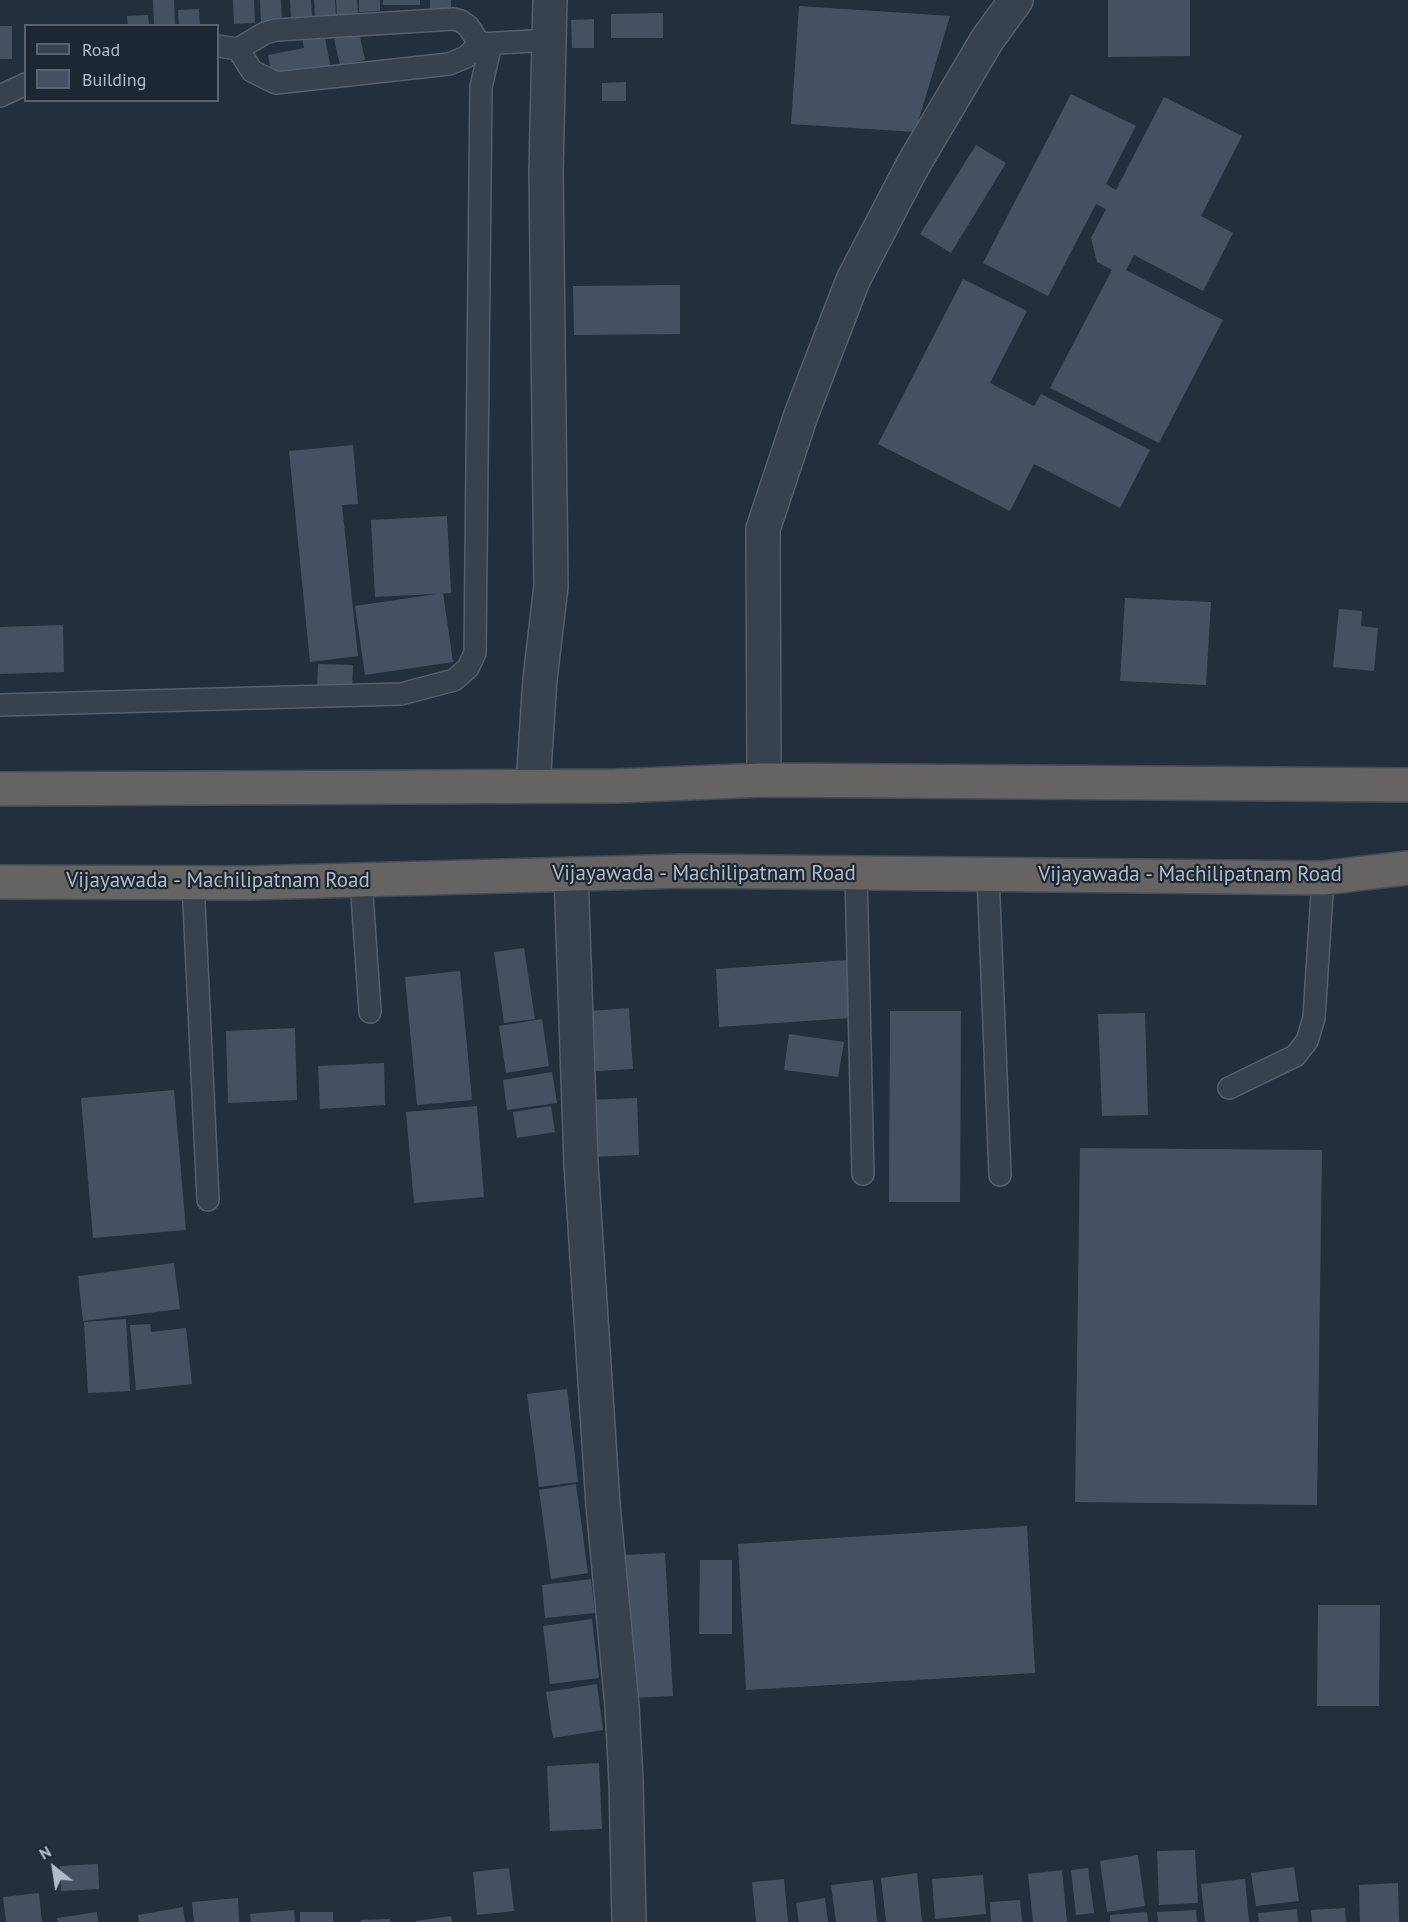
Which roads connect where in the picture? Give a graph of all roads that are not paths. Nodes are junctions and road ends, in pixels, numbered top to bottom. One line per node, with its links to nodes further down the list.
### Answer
1 (550, 0): 3 (street)
2 (1016, 0): 9 (street)
3 (549, 40): 4 (lane); 11 (street)
4 (486, 44): 5 (lane); 5 (lane); 8 (lane)
5 (228, 47)
6 (24, 85): 7 (lane)
7 (0, 96)
8 (0, 705)
9 (764, 780): 10 (highway); 11 (highway)
10 (1408, 784)
11 (533, 785): 12 (highway)
12 (0, 789)
13 (1408, 868): 17 (highway, Vijayawada - Machilipatnam Road)
14 (856, 873): 15 (highway, Vijayawada - Machilipatnam Road); 16 (highway, Vijayawada - Machilipatnam Road); 23 (lane)
15 (570, 874): 18 (highway, Vijayawada - Machilipatnam Road); 26 (street)
16 (988, 874): 17 (highway, Vijayawada - Machilipatnam Road); 24 (lane)
17 (1323, 878): 22 (lane)
18 (361, 880): 20 (highway, Vijayawada - Machilipatnam Road); 21 (lane)
19 (0, 882): 20 (highway, Vijayawada - Machilipatnam Road)
20 (193, 882): 25 (lane)
21 (370, 1012)
22 (1229, 1089)
23 (863, 1174)
24 (1000, 1174)
25 (208, 1200)
26 (628, 1922)

